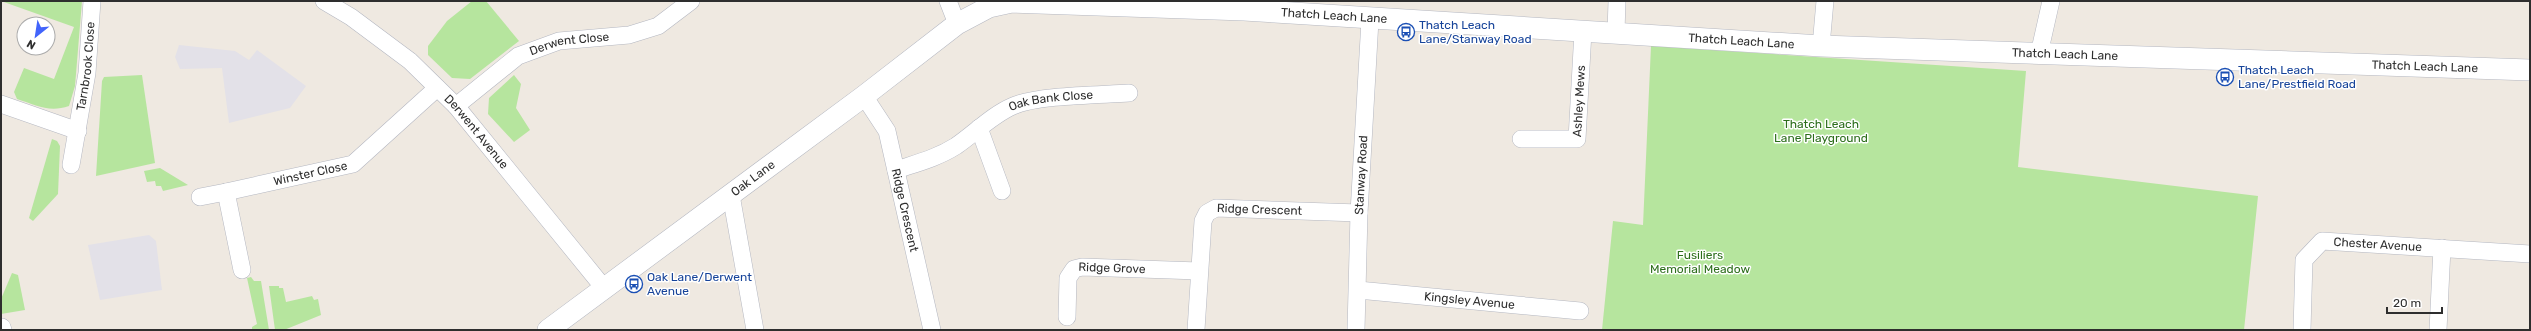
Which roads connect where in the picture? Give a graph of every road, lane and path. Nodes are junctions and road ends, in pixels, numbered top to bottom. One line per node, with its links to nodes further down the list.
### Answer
1 (92, 1): 22 (street, Tarnbrook Close)
2 (324, 1): 16 (street, Derwent Avenue)
3 (691, 1): 20 (street, Derwent Close)
4 (948, 1): 10 (street)
5 (1617, 1): 12 (street)
6 (1825, 1): 13 (street)
7 (2051, 1): 14 (street)
8 (1244, 6): 9 (street, Thatch Leach Lane); 10 (street, Thatch Leach Lane)
9 (1370, 20): 11 (street, Thatch Leach Lane); 30 (street, Stanway Road)
10 (957, 24): 18 (street, Oak Lane)
11 (1582, 31): 12 (street, Thatch Leach Lane); 23 (street, Ashley Mews)
12 (1616, 32): 13 (street, Thatch Leach Lane)
13 (1821, 46): 14 (street, Thatch Leach Lane)
14 (2039, 54): 15 (street, Thatch Leach Lane)
15 (2530, 70)
16 (437, 88): 20 (street, Derwent Avenue); 27 (street, Winster Close)
17 (1129, 93): 21 (street, Oak Bank Close)
18 (864, 96): 25 (street, Ridge Crescent); 28 (street, Oak Lane)
19 (1, 104): 22 (street)
20 (456, 106): 35 (street, Derwent Avenue)
21 (979, 128): 25 (street, Oak Bank Close); 26 (street)
22 (78, 131): 24 (street, Tarnbrook Close)
23 (1521, 139)
24 (71, 165)
25 (896, 170): 41 (street, Ridge Crescent)
26 (1002, 191)
27 (226, 192): 29 (street, Winster Close); 33 (street)
28 (731, 195): 35 (street, Oak Lane); 40 (street)
29 (200, 197)
30 (1359, 213): 34 (street, Ridge Crescent); 36 (street, Stanway Road)
31 (2442, 248): 32 (street, Chester Avenue); 44 (street, Chester Avenue); 45 (street)
32 (2530, 254)
33 (242, 270)
34 (1199, 272): 38 (street, Ridge Grove); 42 (street, Ridge Crescent)
35 (604, 288): 39 (street, Oak Lane)
36 (1358, 290): 37 (street, Kingsley Avenue); 43 (street, Stanway Road)
37 (1580, 311)
38 (1067, 317)
39 (548, 330)
40 (755, 330)
41 (932, 330)
42 (1196, 330)
43 (1356, 330)
44 (2302, 330)
45 (2438, 330)

